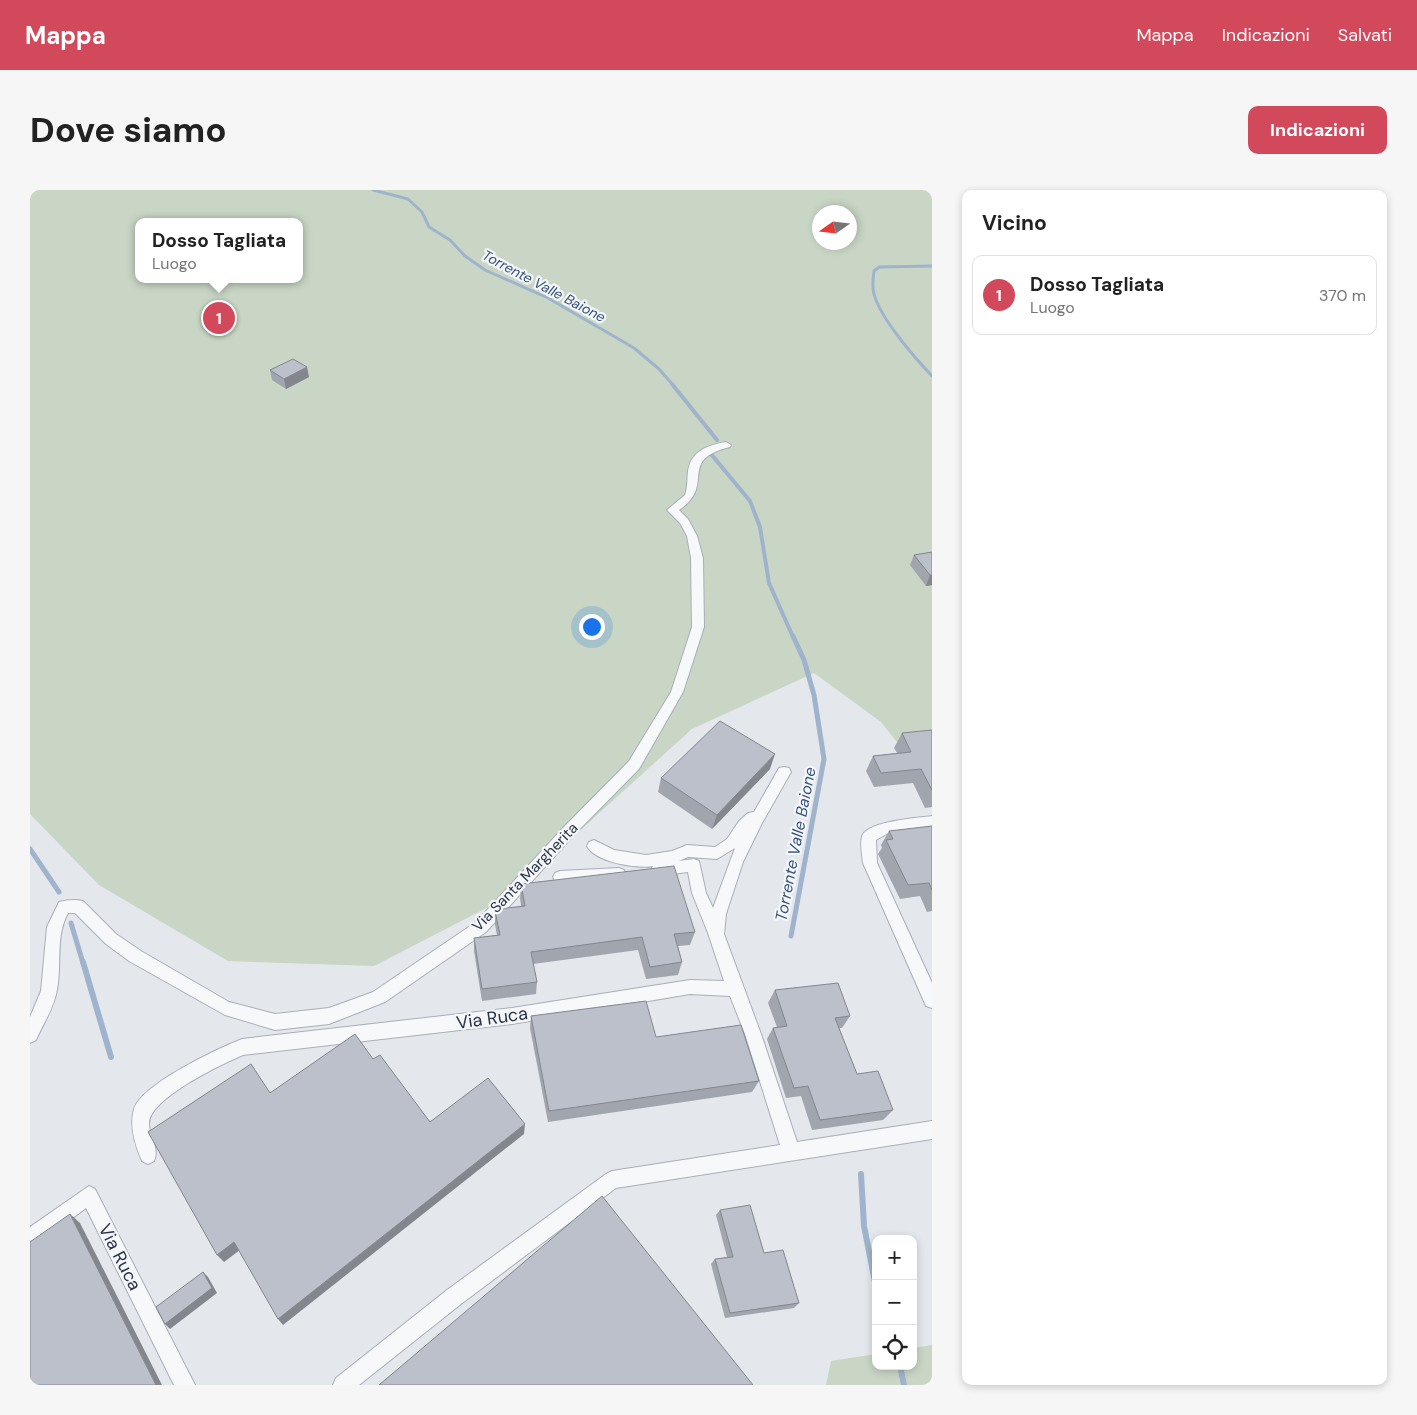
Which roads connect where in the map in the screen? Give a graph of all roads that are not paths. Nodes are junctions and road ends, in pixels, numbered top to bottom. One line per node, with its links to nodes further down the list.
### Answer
1 (726, 445): 10 (street, Via Santa Margherita)
2 (784, 772): 3 (street)
3 (766, 806): 5 (street); 7 (street)
4 (932, 822): 9 (street)
5 (594, 846)
6 (560, 877): 7 (street)
7 (716, 934): 8 (street)
8 (735, 990): 12 (street); 13 (street, Via Ruca)
9 (932, 1001)
10 (30, 1035)
11 (930, 1133): 12 (street)
12 (791, 1151): 16 (street)
13 (148, 1155)
14 (30, 1238): 15 (street, Via Ruca)
15 (184, 1385)
16 (343, 1385)

